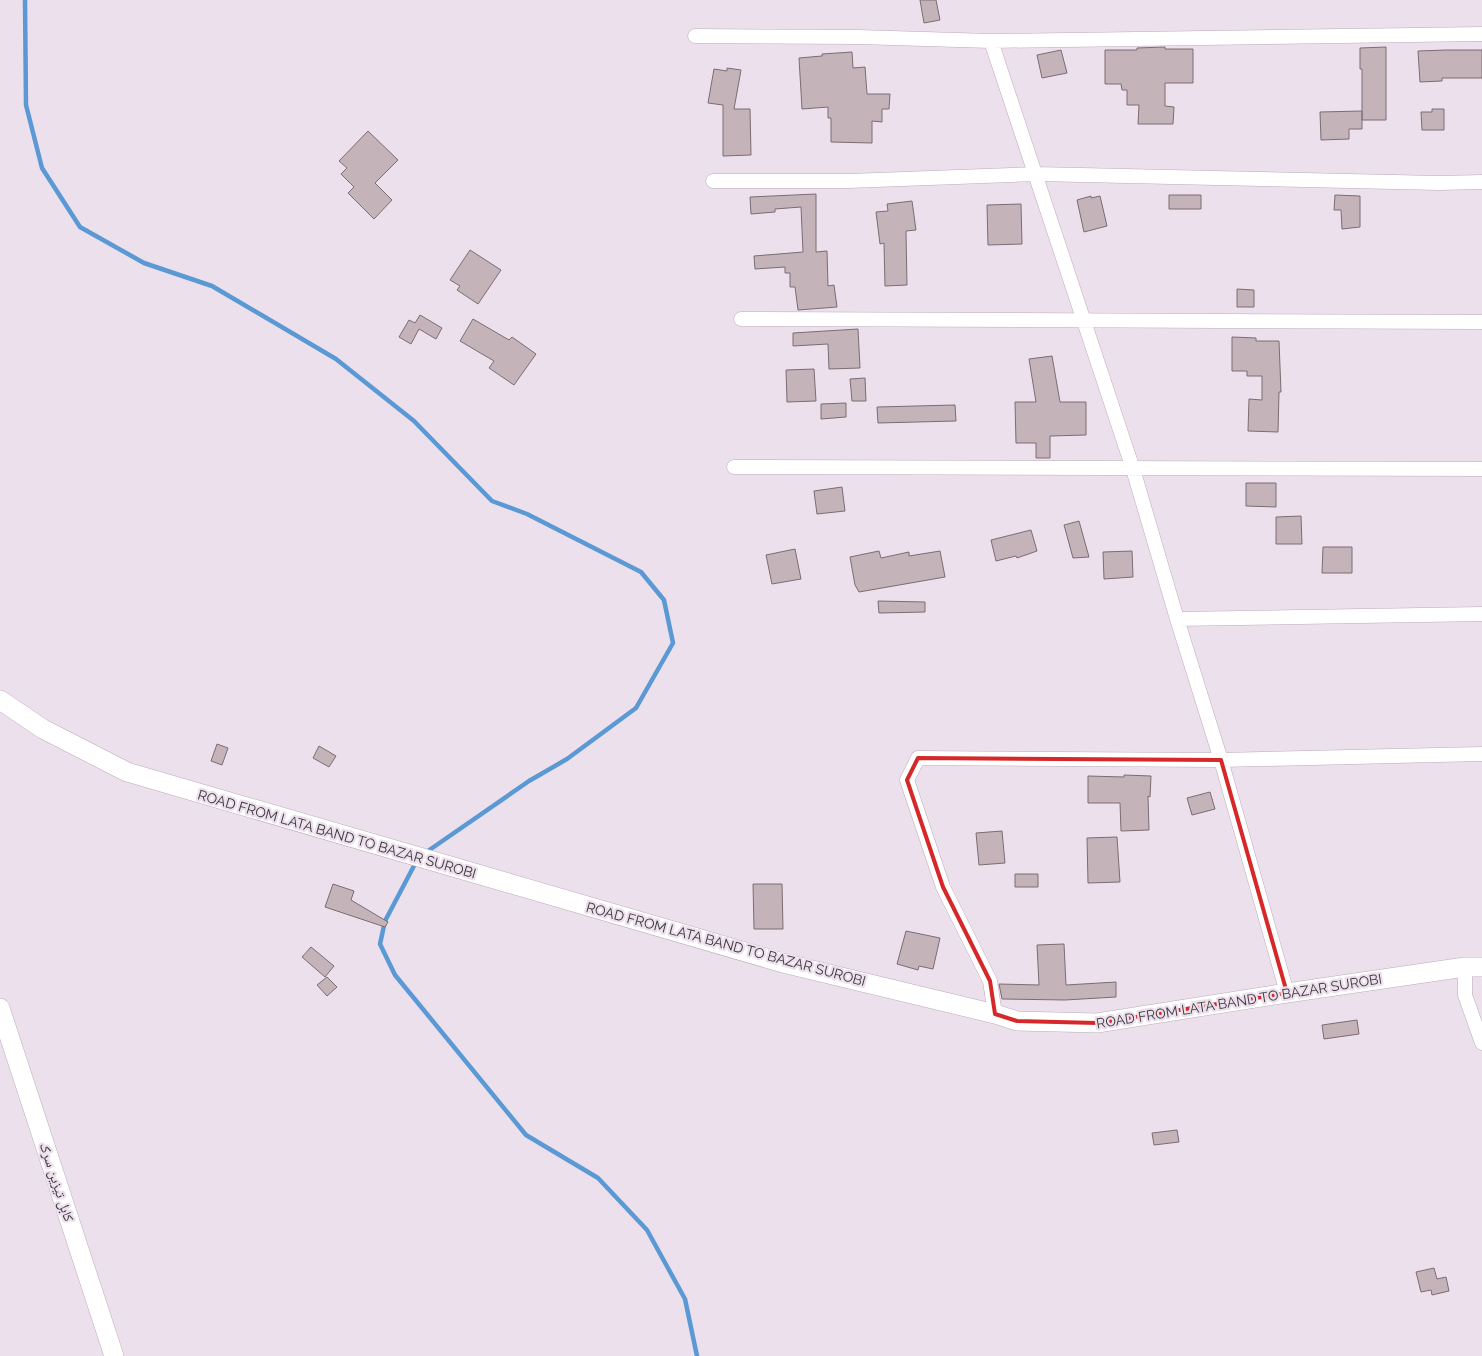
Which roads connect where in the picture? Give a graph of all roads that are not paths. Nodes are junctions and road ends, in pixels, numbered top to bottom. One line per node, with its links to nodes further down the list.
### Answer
1 (1482, 34): 3 (street)
2 (695, 36): 3 (street)
3 (991, 41): 4 (street)
4 (1036, 174): 5 (street); 6 (street); 8 (street)
5 (713, 181)
6 (1482, 182)
7 (741, 319): 8 (street)
8 (1083, 321): 9 (street); 11 (street)
9 (1482, 322)
10 (734, 466): 11 (street)
11 (1132, 469): 12 (street); 14 (street)
12 (1482, 469)
13 (1482, 614): 14 (street)
14 (1177, 619): 17 (street)
15 (0, 700): 21 (main road, ROAD FROM LATA BAND TO BAZAR SUROBI)
16 (1482, 754): 17 (street)
17 (1221, 760): 19 (street); 21 (street)
18 (1473, 968): 19 (main road, ROAD FROM LATA BAND TO BAZAR SUROBI); 22 (street)
19 (1287, 993): 21 (main road, ROAD FROM LATA BAND TO BAZAR SUROBI)
20 (0, 1008): 23 (main road, کابل تیزین سرک)
21 (995, 1014)
22 (1482, 1043)
23 (114, 1356)

